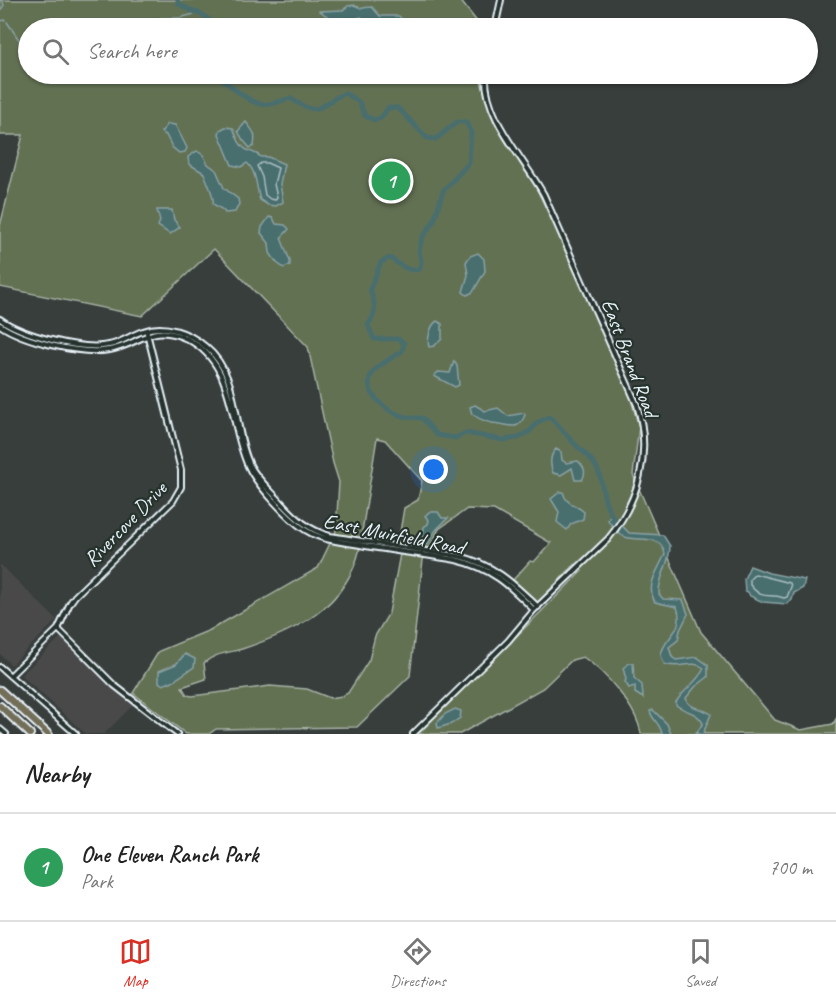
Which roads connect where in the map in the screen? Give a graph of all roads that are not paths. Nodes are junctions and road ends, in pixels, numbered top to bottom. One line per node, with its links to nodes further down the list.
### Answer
1 (501, 0): 2 (street)
2 (497, 18)
3 (487, 84): 7 (street, East Brand Road)
4 (0, 319): 6 (street)
5 (0, 325): 6 (street)
6 (146, 332): 7 (street, East Muirfield Road); 7 (street, East Muirfield Road); 8 (street, Rivercove Drive)
7 (536, 609): 19 (street, East Brand Road)
8 (58, 629): 10 (street, Rivercove Drive); 18 (street)
9 (0, 667): 10 (street)
10 (10, 676): 17 (street)
11 (0, 690): 16 (highway)
12 (0, 706): 15 (highway)
13 (0, 729): 14 (street)
14 (6, 734)
15 (30, 734)
16 (48, 734)
17 (76, 734)
18 (177, 734)
19 (413, 734)

